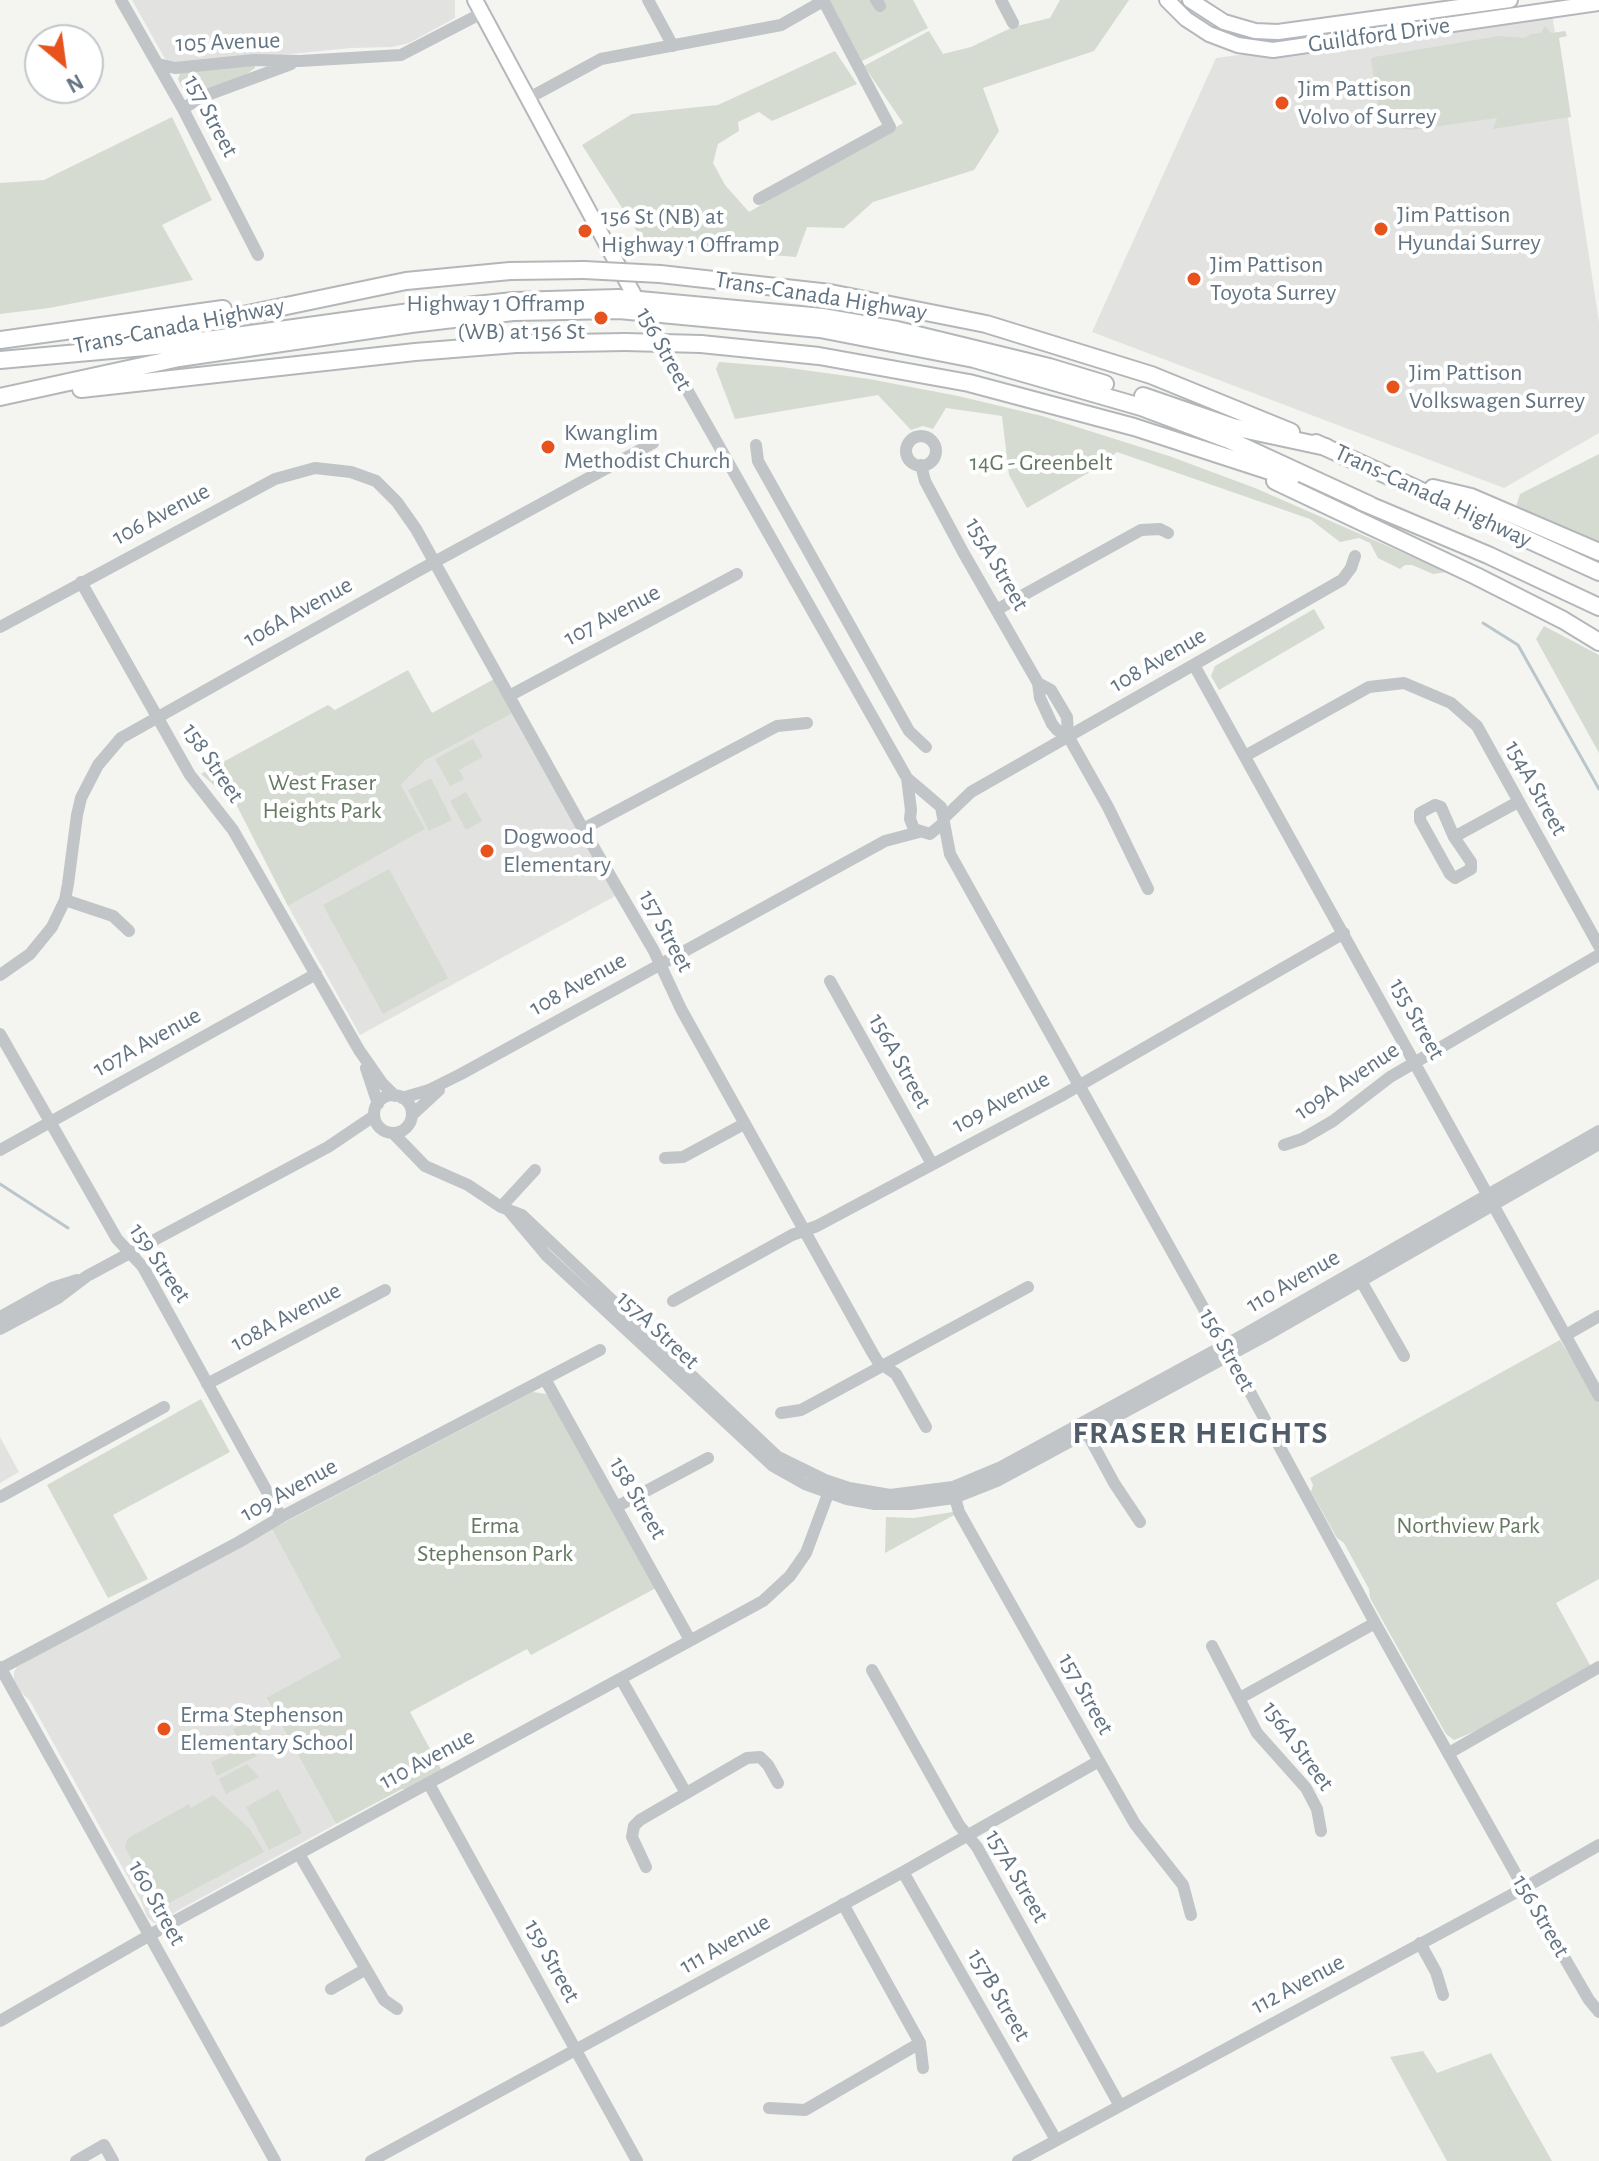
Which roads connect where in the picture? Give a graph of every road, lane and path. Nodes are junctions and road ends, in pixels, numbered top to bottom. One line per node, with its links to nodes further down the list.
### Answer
1 (121, 0): 13 (street, 157 Street)
2 (648, 0): 11 (street)
3 (823, 0): 11 (street); 16 (street)
4 (1001, 0): 10 (street)
5 (1167, 0): 8 (main road, Guildford Drive)
6 (1190, 0): 7 (main road, Guildford Drive)
7 (1510, 0)
8 (1599, 3)
9 (478, 6): 12 (street, 105 Avenue); 14 (main road, 156 Street)
10 (1013, 23)
11 (673, 46): 14 (street)
12 (300, 61): 13 (street, 105 Avenue); 15 (street, 105 Avenue)
13 (158, 64): 15 (street, 157 Street)
14 (527, 99): 19 (main road, 156 Street)
15 (183, 109): 17 (street, 157 Street)
16 (759, 199)
17 (258, 255)
18 (359, 290): 20 (highway); 21 (highway, Trans-Canada Highway); 25 (highway, Trans-Canada Highway, bridge)
19 (640, 306): 21 (highway); 22 (highway); 25 (highway); 30 (highway); 49 (street, 156 Street)
20 (0, 340)
21 (0, 359)
22 (0, 397): 26 (highway, Trans-Canada Highway, bridge)
23 (653, 443): 34 (street, 106A Avenue)
24 (756, 445): 47 (street)
25 (1326, 447): 29 (highway, Trans-Canada Highway)
26 (1224, 455): 30 (highway, Trans-Canada Highway); 41 (highway)
27 (921, 465): 39 (street, 155A Street)
28 (351, 472): 34 (street, 157 Street); 37 (street, 106 Avenue)
29 (1402, 480): 32 (highway); 35 (highway, Trans-Canada Highway)
30 (1370, 505): 38 (highway, Trans-Canada Highway)
31 (1168, 533): 39 (street)
32 (1599, 552)
33 (1355, 556): 42 (street, 108 Avenue)
34 (435, 562): 43 (street, 157 Street); 44 (street, 106A Avenue)
35 (1599, 572)
36 (737, 574): 43 (street, 107 Avenue)
37 (81, 582): 40 (street, 106 Avenue); 44 (street, 158 Street)
38 (1599, 607)
39 (998, 609): 46 (street, 155A Street)
40 (0, 627)
41 (1599, 642)
42 (1194, 665): 46 (street, 108 Avenue); 48 (street, 155 Street)
43 (509, 696): 55 (street, 157 Street)
44 (156, 717): 61 (street, 106A Avenue); 67 (street, 158 Street)
45 (807, 723): 55 (street)
46 (1068, 736): 50 (street, 108 Avenue); 60 (street, 155A Street)
47 (926, 747)
48 (1245, 756): 52 (street, 154A Street); 63 (street, 155 Street)
49 (907, 778): 51 (street, 156 Street); 53 (street, 156 Street)
50 (971, 792): 51 (street, 108 Avenue); 54 (street, 108 Avenue)
51 (932, 801): 53 (street); 54 (street)
52 (1518, 802): 57 (street); 64 (street, 154A Street)
53 (911, 813): 56 (street); 58 (street, 108 Avenue)
54 (943, 821): 56 (street); 59 (street, 156 Street)
55 (583, 829): 66 (street, 157 Street)
56 (923, 833): 58 (street, 108 Avenue); 59 (street, 156 Street)
57 (1454, 837): 57 (street)
58 (885, 841): 66 (street, 108 Avenue)
59 (950, 854): 74 (street, 156 Street)
60 (1148, 889)
61 (65, 900): 62 (street); 68 (street)
62 (129, 931)
63 (1344, 933): 72 (street, 155 Street); 74 (street, 109 Avenue)
64 (1599, 946)
65 (1599, 955): 72 (street, 109A Avenue)
66 (660, 964): 73 (street, 108 Avenue); 79 (street, 157 Street)
67 (316, 974): 71 (street, 158 Street); 78 (street, 107A Avenue)
68 (0, 975)
69 (830, 981): 87 (street, 156A Street)
70 (0, 1034): 78 (street, 159 Street)
71 (359, 1050): 75 (street, 158 Street); 76 (street, 158 Street)
72 (1415, 1062): 83 (street, 109A Avenue); 90 (street, 155 Street)
73 (461, 1074): 75 (street, 108 Avenue); 77 (street, 108 Avenue)
74 (1080, 1086): 87 (street, 109 Avenue); 104 (street, 156 Street)
75 (399, 1097): 76 (street); 77 (street)
76 (376, 1110): 80 (street); 84 (street)
77 (411, 1119): 80 (street); 89 (street, 157A Street)
78 (50, 1121): 85 (street, 107A Avenue); 93 (street, 159 Street)
79 (744, 1124): 86 (street); 92 (street, 157 Street)
80 (388, 1131): 84 (street); 89 (street, 157A Street)
81 (1599, 1131): 90 (street, 110 Avenue)
82 (1599, 1144): 90 (street, 110 Avenue)
83 (1284, 1145)
84 (328, 1147): 93 (street)
85 (0, 1150)
86 (665, 1158)
87 (932, 1164): 92 (street, 109 Avenue)
88 (535, 1170): 91 (street)
89 (437, 1171): 91 (street, 157A Street)
90 (1491, 1199): 95 (street, 110 Avenue); 102 (street, 155 Street)
91 (505, 1209): 116 (street, 157A Street)
92 (804, 1231): 98 (street, 109 Avenue); 106 (street, 157 Street)
93 (130, 1253): 94 (street); 108 (street, 159 Street)
94 (87, 1276): 100 (street); 101 (street)
95 (1359, 1276): 104 (street, 110 Avenue); 105 (street)
96 (1028, 1287): 106 (street)
97 (385, 1290): 108 (street, 108A Avenue)
98 (673, 1301)
99 (1599, 1316): 102 (street)
100 (0, 1317)
101 (0, 1329)
102 (1566, 1335): 110 (street, 155 Street)
103 (600, 1350): 107 (street, 109 Avenue)
104 (1227, 1350): 109 (street, 110 Avenue); 114 (street, 110 Avenue); 122 (street, 156 Street)
105 (1404, 1356)
106 (882, 1365): 112 (street); 113 (street, 157 Street)
107 (545, 1379): 119 (street, 158 Street); 120 (street, 109 Avenue)
108 (207, 1384): 120 (street, 159 Street)
109 (1139, 1392): 114 (street); 117 (street, 110 Avenue)
110 (1599, 1396)
111 (164, 1407): 118 (street)
112 (781, 1413)
113 (926, 1427)
114 (1087, 1433): 117 (street, 110 Avenue); 121 (street)
115 (708, 1458): 119 (street)
116 (830, 1488): 117 (street, 110 Avenue); 123 (street, 110 Avenue)
117 (953, 1492): 131 (street, 157 Street)
118 (0, 1497)
119 (618, 1506): 123 (street, 158 Street)
120 (281, 1517): 126 (street, 109 Avenue)
121 (1140, 1522)
122 (1375, 1623): 129 (street); 130 (street, 156 Street)
123 (690, 1640): 128 (street, 110 Avenue)
124 (1212, 1646): 129 (street, 156A Street)
125 (1599, 1667): 130 (street)
126 (0, 1668): 144 (street, 160 Street)
127 (872, 1670): 136 (street, 157A Street)
128 (621, 1679): 133 (street, 110 Avenue); 134 (street)
129 (1240, 1698): 135 (street, 156A Street)
130 (1449, 1753): 141 (street, 156 Street)
131 (1099, 1761): 136 (street, 111 Avenue); 143 (street, 157 Street)
132 (778, 1783): 134 (street)
133 (429, 1784): 138 (street, 110 Avenue); 153 (street, 159 Street)
134 (686, 1793): 139 (street)
135 (1321, 1831)
136 (968, 1835): 140 (street, 111 Avenue); 155 (street, 157A Street)
137 (1599, 1845): 141 (street, 112 Avenue)
138 (299, 1854): 144 (street, 110 Avenue); 146 (street)
139 (646, 1867)
140 (903, 1872): 142 (street, 111 Avenue); 157 (street, 157B Street)
141 (1524, 1888): 145 (street, 112 Avenue); 150 (street, 156 Street)
142 (843, 1904): 152 (street); 153 (street, 111 Avenue)
143 (1191, 1915)
144 (150, 1935): 151 (street, 110 Avenue); 160 (street, 160 Street)
145 (1420, 1943): 148 (street); 155 (street, 112 Avenue)
146 (366, 1969): 147 (street); 149 (street)
147 (331, 1989)
148 (1443, 1995)
149 (397, 2009)
150 (1599, 2012)
151 (0, 2021)
152 (920, 2043): 154 (street); 156 (street)
153 (577, 2050): 161 (street, 111 Avenue); 162 (street, 159 Street)
154 (923, 2068)
155 (1120, 2106): 157 (street, 112 Avenue)
156 (769, 2108)
157 (1056, 2140): 163 (street, 112 Avenue)
158 (76, 2161): 159 (street)
159 (113, 2161)
160 (275, 2161)
161 (371, 2161)
162 (637, 2161)
163 (1018, 2161)

